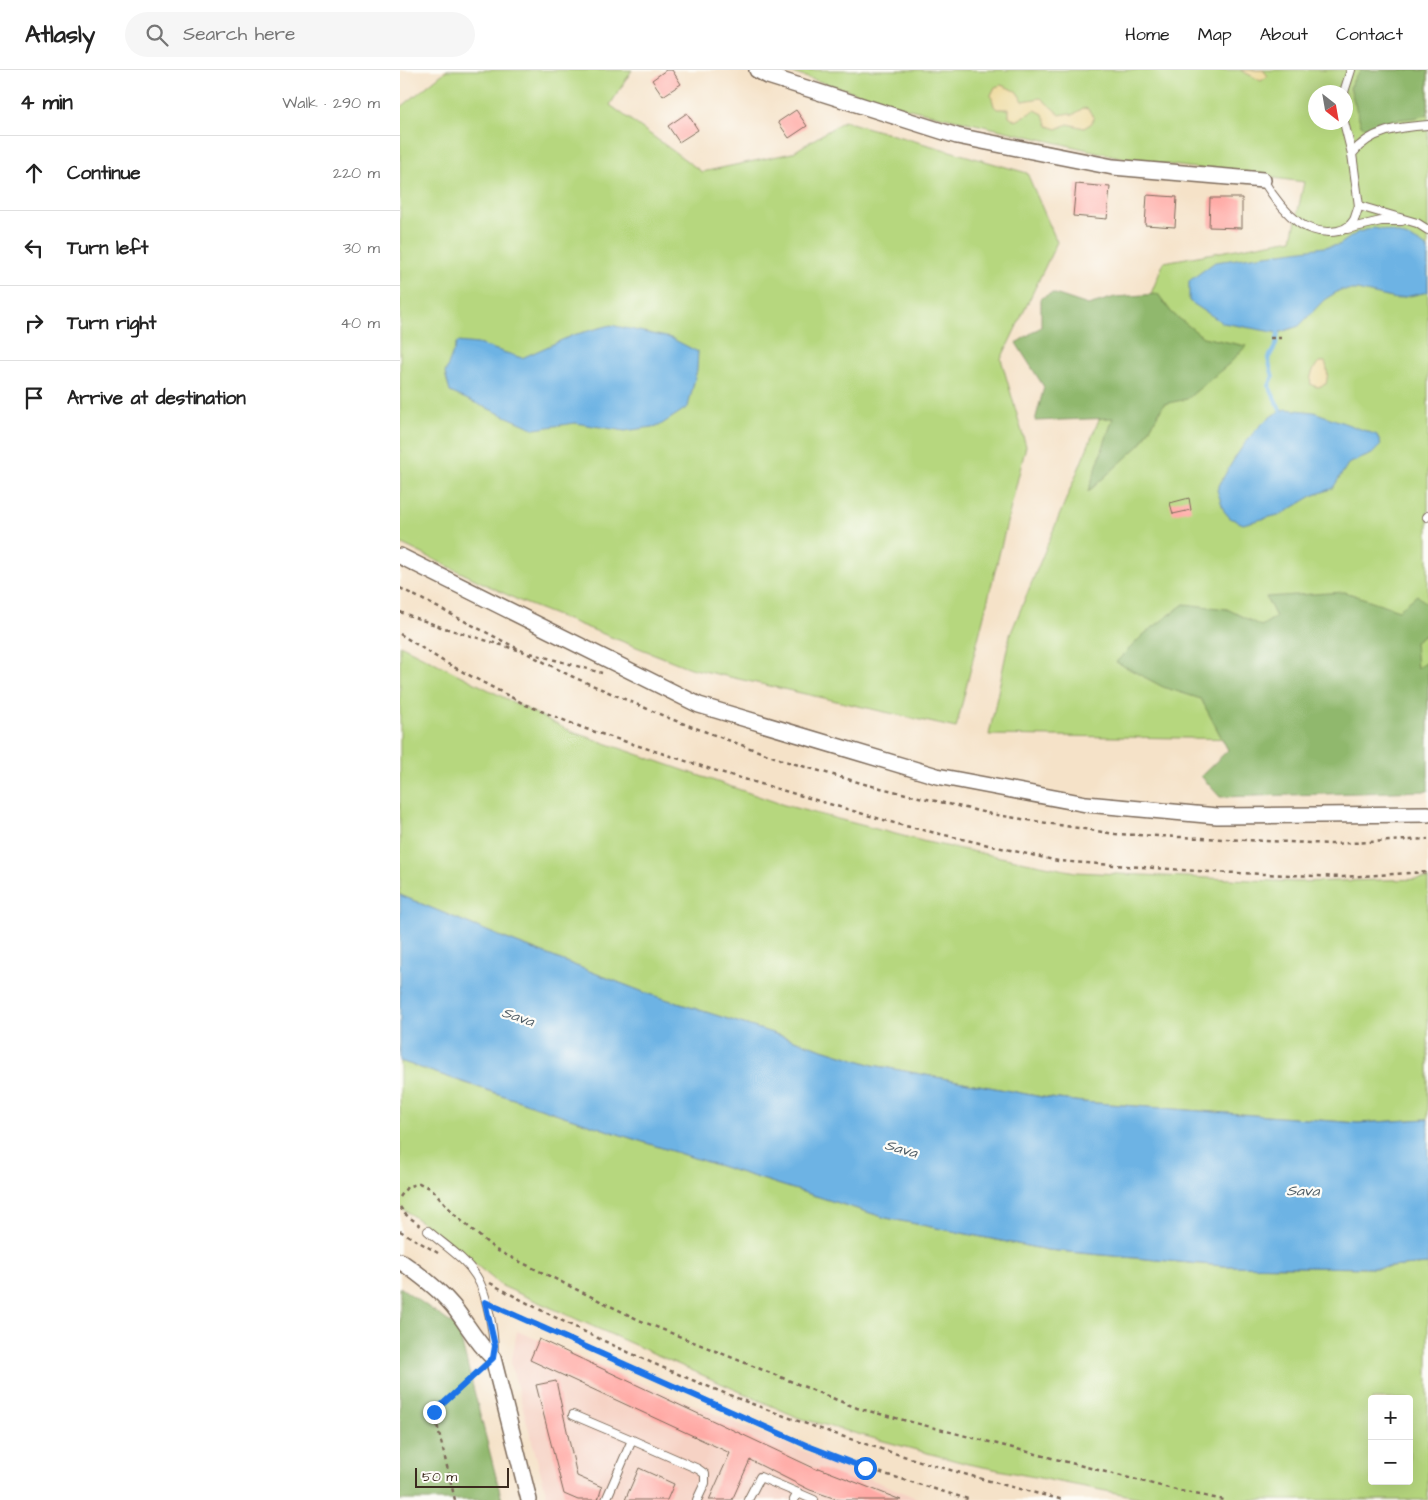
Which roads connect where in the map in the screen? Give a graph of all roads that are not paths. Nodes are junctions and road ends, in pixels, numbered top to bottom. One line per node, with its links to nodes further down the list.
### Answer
1 (757, 70): 7 (street)
2 (1351, 70): 3 (lane)
3 (1346, 85)
4 (1428, 125): 6 (lane)
5 (1346, 130): 6 (lane)
6 (1352, 154): 8 (lane)
7 (1263, 180): 10 (lane)
8 (1359, 206): 9 (lane); 10 (lane)
9 (1409, 221): 10 (lane); 11 (lane)
10 (1342, 230)
11 (1428, 230)
12 (400, 556): 13 (street)
13 (1428, 814)
14 (428, 1231): 16 (lane)
15 (400, 1260): 16 (street)
16 (493, 1358): 20 (street)
17 (573, 1415): 18 (lane)
18 (632, 1440): 21 (lane); 22 (lane)
19 (796, 1496): 23 (lane); 24 (lane)
20 (529, 1500)
21 (606, 1500)
22 (697, 1500)
23 (748, 1500)
24 (814, 1500)

